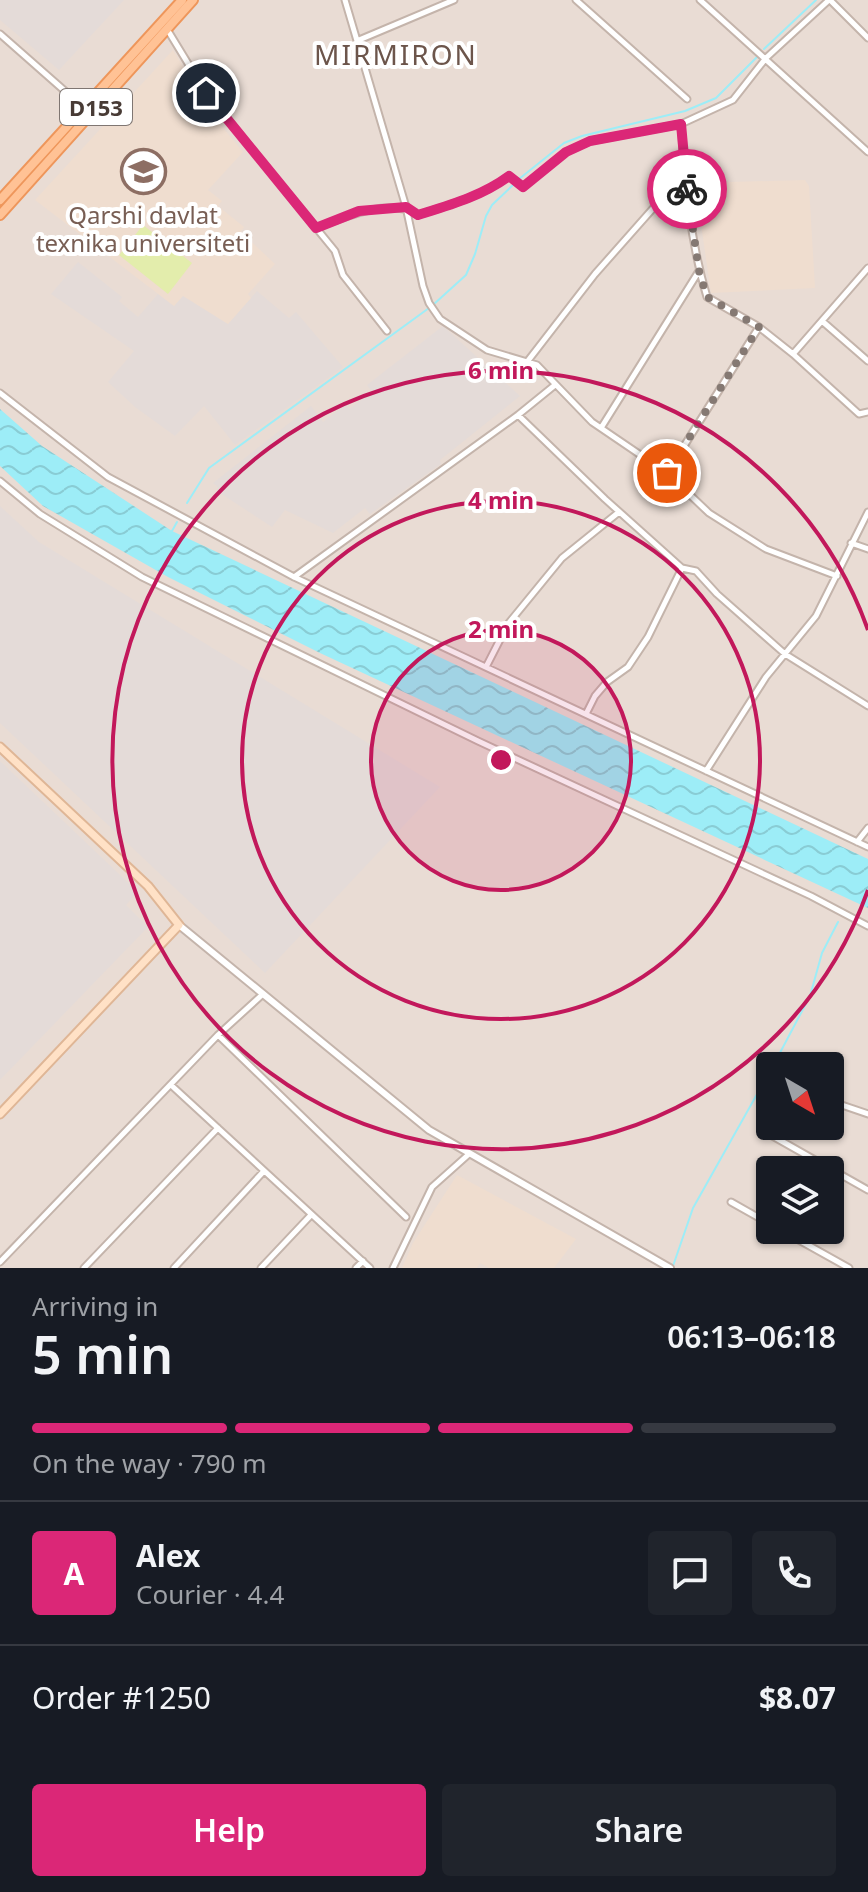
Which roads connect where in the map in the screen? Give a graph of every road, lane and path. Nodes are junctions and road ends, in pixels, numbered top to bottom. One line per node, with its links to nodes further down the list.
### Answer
1 (182, 0): 14 (main road, D153)
2 (193, 0): 8 (main road, D153)
3 (345, 0): 11 (street)
4 (454, 0): 11 (street)
5 (576, 0): 13 (street)
6 (700, 0): 12 (street)
7 (829, 0): 10 (street); 12 (street)
8 (166, 29): 20 (main road, D153); 21 (street)
9 (0, 34): 14 (street)
10 (868, 38)
11 (359, 40): 19 (street)
12 (766, 58): 15 (street); 16 (street)
13 (687, 99)
14 (84, 108): 18 (main road, D153)
15 (681, 124): 17 (street); 19 (street)
16 (868, 152)
17 (685, 179): 23 (street); 29 (street)
18 (0, 200)
19 (406, 207): 21 (street); 29 (street)
20 (0, 215)
21 (316, 228): 26 (street)
22 (868, 268): 24 (street)
23 (699, 271): 25 (street); 34 (street)
24 (822, 321): 27 (street); 28 (street)
25 (759, 327): 27 (street); 35 (street)
26 (387, 331)
27 (793, 354): 32 (street)
28 (868, 361)
29 (527, 362): 30 (street)
30 (555, 385): 33 (street); 34 (street)
31 (0, 393): 43 (street)
32 (868, 412)
33 (518, 415): 37 (street); 43 (street)
34 (601, 428): 35 (street)
35 (667, 473): 42 (street)
36 (0, 481): 54 (street)
37 (619, 512): 41 (street); 45 (street)
38 (868, 512): 39 (street)
39 (851, 543): 40 (street); 42 (street)
40 (868, 549)
41 (682, 568): 44 (street); 47 (street)
42 (837, 576): 44 (street)
43 (294, 577): 45 (street)
44 (785, 654): 46 (street); 49 (street)
45 (486, 667): 47 (street)
46 (868, 706)
47 (586, 714): 49 (street)
48 (0, 747): 53 (main road)
49 (706, 771): 51 (street)
50 (868, 828): 51 (street)
51 (857, 842): 52 (street)
52 (868, 847)
53 (179, 925): 55 (street); 59 (main road)
54 (868, 926)
55 (263, 994): 56 (street); 63 (street)
56 (218, 1035): 57 (street); 69 (street)
57 (171, 1085): 61 (street); 72 (street)
58 (844, 1106): 60 (street)
59 (0, 1114)
60 (868, 1114)
61 (218, 1128): 64 (street); 74 (street)
62 (780, 1140): 65 (street)
63 (469, 1154): 73 (street); 79 (street)
64 (264, 1171): 67 (street); 75 (street)
65 (868, 1190)
66 (731, 1202): 68 (street)
67 (311, 1215): 71 (street); 76 (street)
68 (756, 1216)
69 (406, 1217)
70 (806, 1244): 80 (street)
71 (363, 1261): 77 (street); 78 (street)
72 (0, 1262)
73 (667, 1266)
74 (84, 1268)
75 (174, 1268)
76 (261, 1268)
77 (356, 1268)
78 (370, 1268)
79 (393, 1268)
80 (849, 1268)

